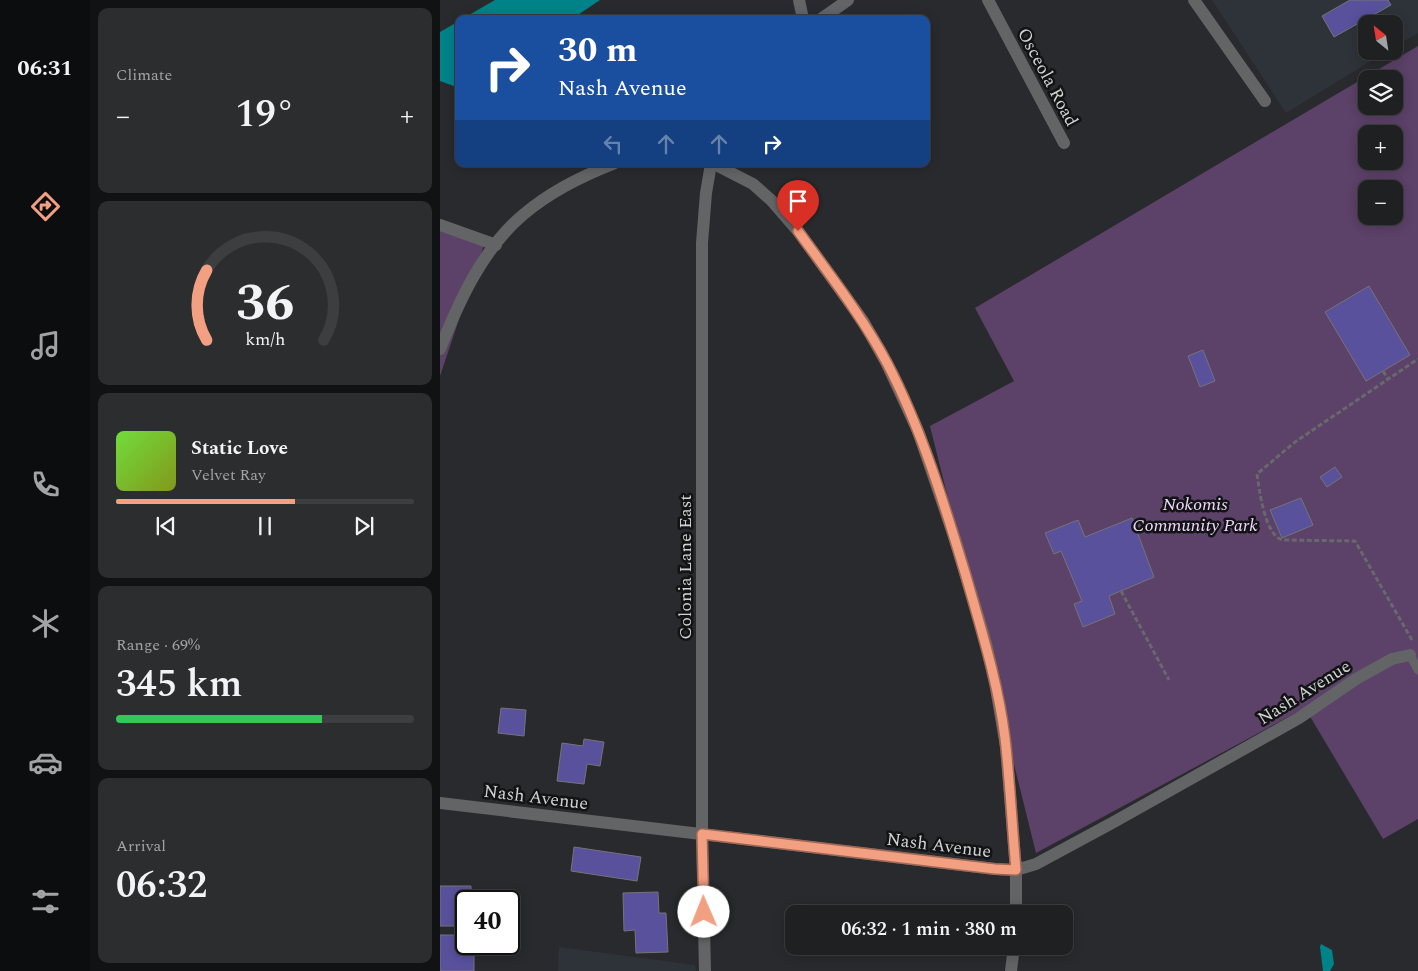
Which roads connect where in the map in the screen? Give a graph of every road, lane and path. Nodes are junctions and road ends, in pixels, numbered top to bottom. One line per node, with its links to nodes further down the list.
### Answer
1 (799, 0): 5 (street)
2 (848, 0): 6 (street)
3 (988, 0): 8 (street, Osceola Road)
4 (1194, 0): 7 (street)
5 (802, 15)
6 (827, 15)
7 (1265, 102)
8 (1064, 143)
9 (606, 167): 13 (street)
10 (712, 167): 23 (street, Colonia Lane East)
11 (719, 167): 24 (street)
12 (440, 225): 13 (street)
13 (496, 245): 14 (street)
14 (440, 349)
15 (1418, 359): 17 (path)
16 (1383, 371): 17 (path)
17 (1388, 379): 19 (path)
18 (1121, 591): 21 (path)
19 (1410, 655): 20 (lane); 24 (street, Nash Avenue)
20 (1418, 670)
21 (1169, 680)
22 (440, 803): 23 (street, Nash Avenue)
23 (702, 834): 24 (street, Nash Avenue); 27 (street, Colonia Lane East)
24 (1016, 870): 25 (street)
25 (1016, 905)
26 (1013, 955): 28 (street)
27 (706, 971)
28 (1012, 971)

